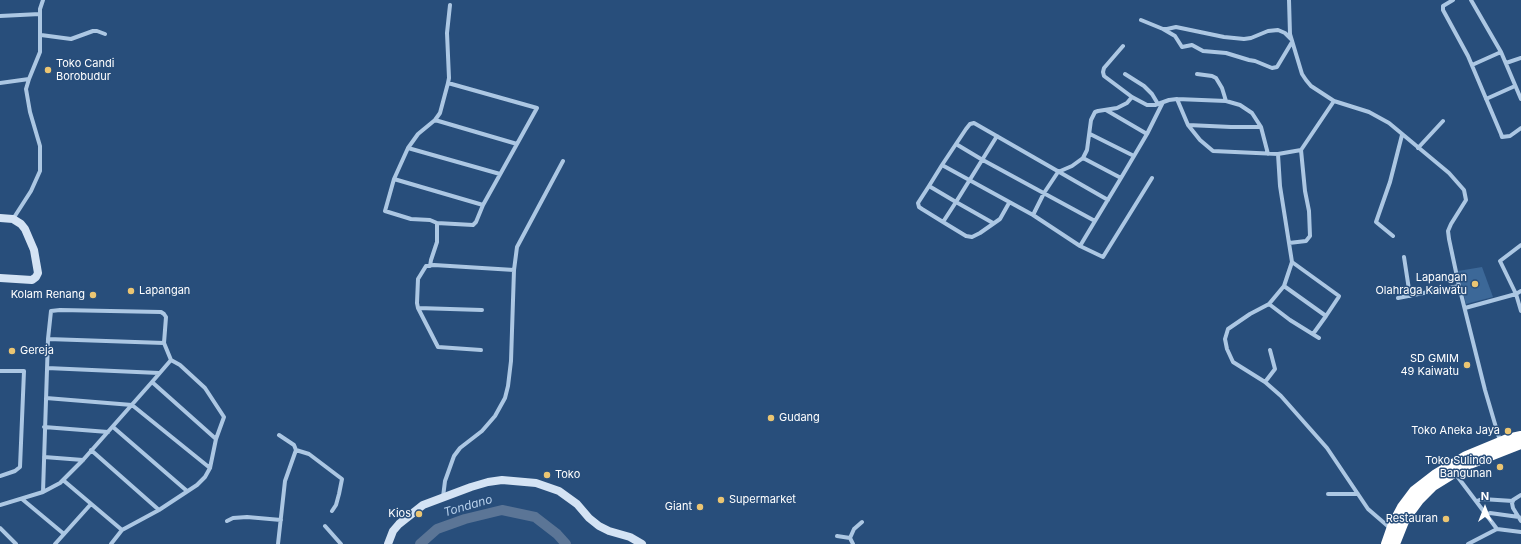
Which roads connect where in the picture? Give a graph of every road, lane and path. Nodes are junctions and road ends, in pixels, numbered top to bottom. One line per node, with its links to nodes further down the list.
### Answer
1 (42, 0): 6 (street)
2 (1289, 0): 12 (street)
3 (1453, 0): 17 (street)
4 (1471, 0): 14 (street)
5 (450, 5): 22 (street)
6 (40, 14): 7 (street); 11 (street)
7 (0, 16)
8 (1141, 20): 9 (street)
9 (1163, 29): 12 (street); 12 (street)
10 (105, 34): 11 (street)
11 (41, 35): 20 (street)
12 (1292, 40): 29 (street)
13 (1123, 46): 24 (street)
14 (1501, 52): 16 (street); 17 (street)
15 (1521, 58): 16 (street)
16 (1506, 63): 23 (street)
17 (1472, 65): 27 (street)
18 (1125, 74): 31 (street)
19 (1197, 74): 28 (street)
20 (29, 79): 21 (street); 68 (street)
21 (0, 82)
22 (448, 83): 33 (street); 42 (street)
23 (1516, 86): 26 (street); 27 (street)
24 (1132, 97): 31 (street); 32 (street)
25 (1177, 99): 28 (street); 30 (street); 35 (street)
26 (1521, 99)
27 (1486, 100): 37 (street)
28 (1226, 101): 36 (street)
29 (1334, 101): 40 (street); 46 (street)
30 (1163, 102): 31 (street); 39 (street)
31 (1158, 104)
32 (1106, 110): 38 (street); 39 (street)
33 (435, 120): 42 (street); 44 (street)
34 (1443, 121): 45 (street)
35 (1188, 125): 36 (street); 47 (street)
36 (1261, 127): 47 (street)
37 (1521, 128)
38 (1090, 134): 49 (street); 50 (street)
39 (1147, 134): 49 (street)
40 (1402, 135): 45 (street); 73 (street)
41 (997, 136): 43 (street); 51 (street); 54 (street)
42 (517, 144): 55 (street)
43 (956, 144): 51 (street); 53 (street)
44 (408, 148): 55 (street); 58 (street)
45 (1418, 148): 83 (street)
46 (1301, 150): 48 (street); 74 (street)
47 (1268, 154): 48 (street)
48 (1278, 154): 74 (street)
49 (1134, 156): 56 (street)
50 (1083, 158): 54 (street); 56 (street)
51 (981, 159): 59 (street); 61 (street)
52 (563, 161): 80 (street)
53 (942, 166): 59 (street); 60 (street)
54 (1058, 172): 61 (street); 62 (street)
55 (500, 174): 65 (street)
56 (1121, 178): 62 (street)
57 (1152, 178): 76 (street)
58 (394, 179): 65 (street); 71 (street)
59 (968, 181): 63 (street); 64 (street)
60 (929, 186): 63 (street); 70 (street)
61 (1044, 193): 66 (street); 69 (street)
62 (1108, 200): 69 (street)
63 (956, 202): 70 (street); 72 (street)
64 (1009, 203): 66 (street); 72 (street)
65 (483, 205): 71 (street)
66 (1033, 215): 76 (street)
67 (0, 218): 68 (main road)
68 (13, 219): 81 (main road)
69 (1095, 221): 76 (street)
70 (943, 222): 72 (street)
71 (437, 223): 79 (street)
72 (993, 223)
73 (1393, 236)
74 (1289, 244): 78 (street)
75 (1521, 245): 85 (street)
76 (1080, 246)
77 (1404, 257): 86 (street)
78 (1292, 262): 82 (street); 93 (street)
79 (430, 266): 80 (street); 89 (street)
80 (514, 270): 129 (street)
81 (0, 278)
82 (1284, 286): 88 (street); 93 (street)
83 (1459, 286): 86 (street); 90 (street)
84 (1521, 290): 85 (street)
85 (1516, 294): 90 (street); 92 (street)
86 (1410, 296): 87 (street)
87 (1398, 298)
88 (1269, 304): 94 (street); 105 (street)
89 (418, 308): 91 (street); 98 (street)
90 (1465, 308): 114 (street)
91 (482, 310)
92 (1521, 311)
93 (1326, 316): 94 (street)
94 (1313, 334): 95 (street)
95 (1319, 338)
96 (48, 339): 97 (street); 97 (street); 101 (street)
97 (164, 343): 100 (street)
98 (481, 350)
99 (1270, 350): 105 (street)
100 (171, 360): 103 (street); 113 (street)
101 (47, 368): 103 (street); 106 (street)
102 (0, 371): 122 (street)
103 (159, 373): 104 (street)
104 (152, 382): 107 (street); 113 (street)
105 (1265, 382): 127 (street)
106 (46, 398): 107 (street); 108 (street)
107 (132, 405): 109 (street); 120 (street)
108 (44, 427): 110 (street); 118 (street)
109 (113, 427): 110 (street); 124 (street)
110 (108, 432): 116 (street)
111 (279, 435): 117 (street)
112 (1521, 436): 114 (highway)
113 (216, 439): 120 (street)
114 (1500, 442): 144 (highway)
115 (1521, 444): 121 (highway)
116 (92, 450): 119 (street); 135 (street)
117 (296, 450): 136 (street); 139 (street)
118 (44, 457): 119 (street); 125 (street)
119 (83, 460): 123 (street)
120 (210, 468): 124 (street)
121 (1454, 472): 131 (street); 160 (highway)
122 (0, 476)
123 (63, 480): 125 (street); 133 (street)
124 (187, 491): 135 (street)
125 (43, 492): 130 (street)
126 (1328, 494): 127 (street)
127 (1358, 494): 144 (street)
128 (1521, 495): 132 (street)
129 (443, 497): 156 (main road); 157 (main road)
130 (22, 499): 134 (street); 148 (street)
131 (1477, 501): 132 (street); 137 (street)
132 (1513, 501): 138 (street)
133 (91, 504): 146 (street); 148 (street)
134 (0, 505)
135 (159, 510): 146 (street)
136 (332, 511)
137 (1486, 515): 138 (street); 145 (street)
138 (1520, 519)
139 (281, 520): 140 (street); 154 (street)
140 (227, 521)
141 (862, 522): 150 (street)
142 (325, 526): 155 (street)
143 (0, 528): 151 (street)
144 (1391, 529): 159 (highway)
145 (1497, 529): 147 (street); 161 (street)
146 (122, 530): 153 (street)
147 (1521, 531)
148 (64, 534): 152 (street)
149 (837, 536): 150 (street)
150 (850, 538): 158 (street)
151 (16, 544)
152 (55, 544)
153 (111, 544)
154 (278, 544)
155 (341, 544)
156 (388, 544)
157 (642, 544)
158 (853, 544)
159 (1386, 544)
160 (1395, 544)
161 (1468, 544)

